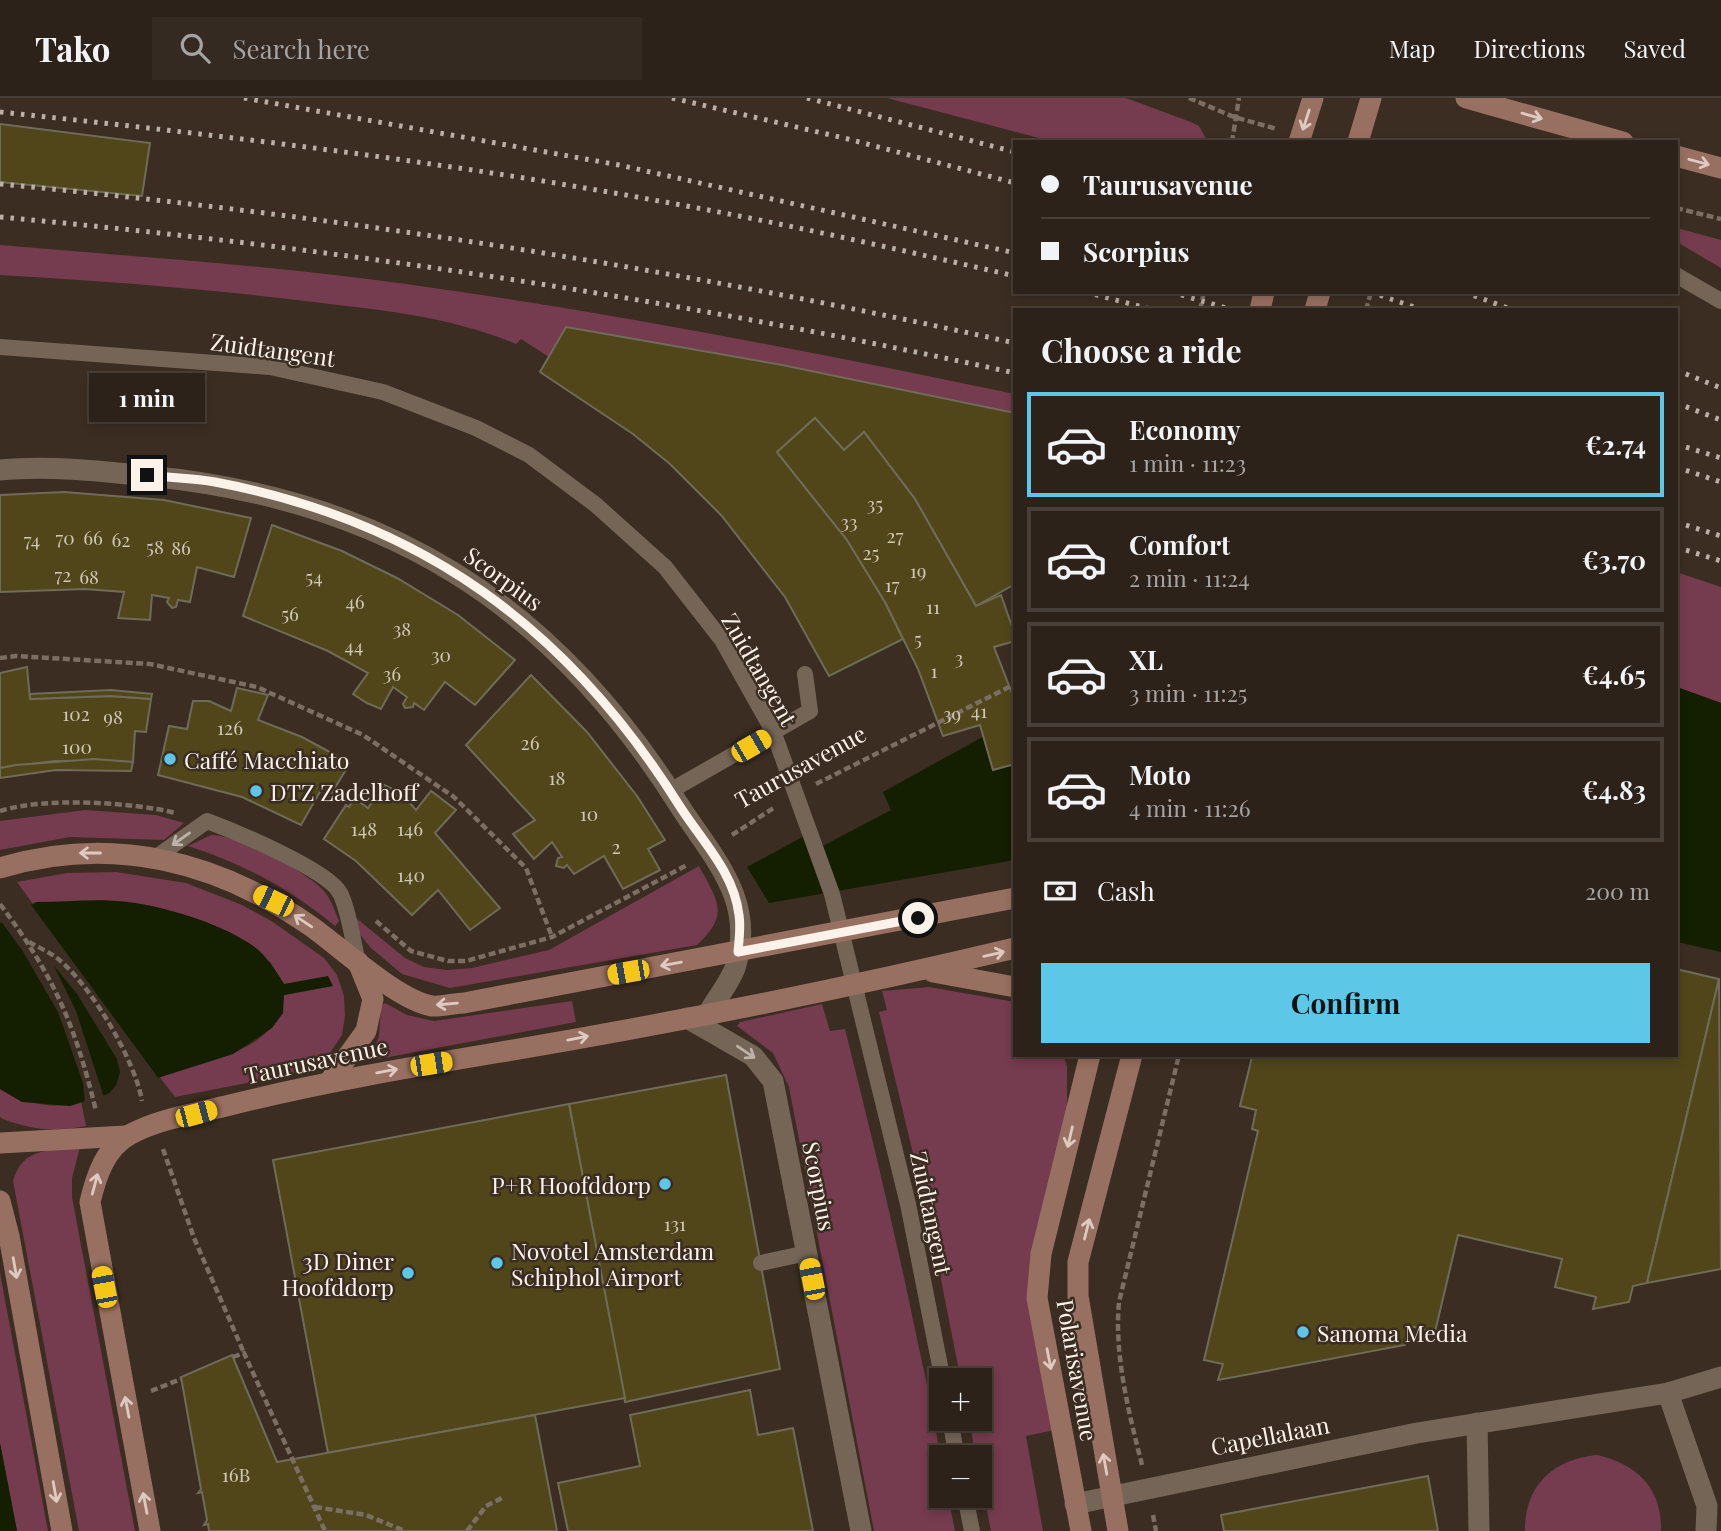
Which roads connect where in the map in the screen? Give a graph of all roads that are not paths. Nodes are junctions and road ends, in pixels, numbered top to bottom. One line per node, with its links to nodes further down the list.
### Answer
1 (1313, 98): 4 (main road, one-way to 4)
2 (1371, 98): 5 (main road)
3 (1466, 98): 6 (main road, one-way to 6)
4 (1301, 140)
5 (1359, 140)
6 (1616, 140)
7 (1678, 157): 8 (main road, one-way to 8)
8 (1721, 168)
9 (1678, 276): 10 (lane)
10 (1721, 301)
11 (0, 346): 32 (lane, Zuidtangent)
12 (0, 470): 14 (street, Scorpius)
13 (805, 674): 14 (lane)
14 (670, 791): 19 (street, Scorpius)
15 (155, 858): 16 (main road, one-way to 16); 20 (main road, one-way to 15); 20 (lane, one-way to 15)
16 (0, 869)
17 (1013, 898): 19 (main road)
18 (1013, 948): 21 (main road, Taurusavenue, one-way to 18)
19 (738, 952): 20 (main road, one-way to 20); 23 (street, Scorpius)
20 (358, 962): 26 (main road)
21 (925, 970): 22 (main road, Taurusavenue); 23 (main road, Taurusavenue)
22 (1013, 987)
23 (697, 1016): 26 (main road, Taurusavenue, one-way to 23); 30 (street, Scorpius, one-way to 30)
24 (1131, 1057): 36 (main road, Polarisavenue, one-way to 24)
25 (1086, 1060): 37 (main road, Polarisavenue, one-way to 37)
26 (330, 1081): 27 (main road, Taurusavenue)
27 (126, 1136): 28 (main road); 40 (main road, Taurusavenue, one-way to 27)
28 (0, 1143)
29 (0, 1201): 39 (main road, one-way to 39)
30 (807, 1253): 31 (lane); 41 (street, Scorpius)
31 (761, 1263)
32 (940, 1368)
33 (1721, 1377): 34 (street, Capellalaan)
34 (1668, 1394): 35 (street, Capellalaan); 46 (street)
35 (1477, 1423): 36 (street, Capellalaan); 45 (street)
36 (1111, 1498): 37 (street, Capellalaan); 44 (main road, Polarisavenue)
37 (1075, 1504): 43 (main road, Polarisavenue)
38 (967, 1508): 42 (lane)
39 (62, 1531)
40 (150, 1531)
41 (861, 1531)
42 (972, 1531)
43 (1081, 1531)
44 (1118, 1531)
45 (1479, 1531)
46 (1706, 1531)

